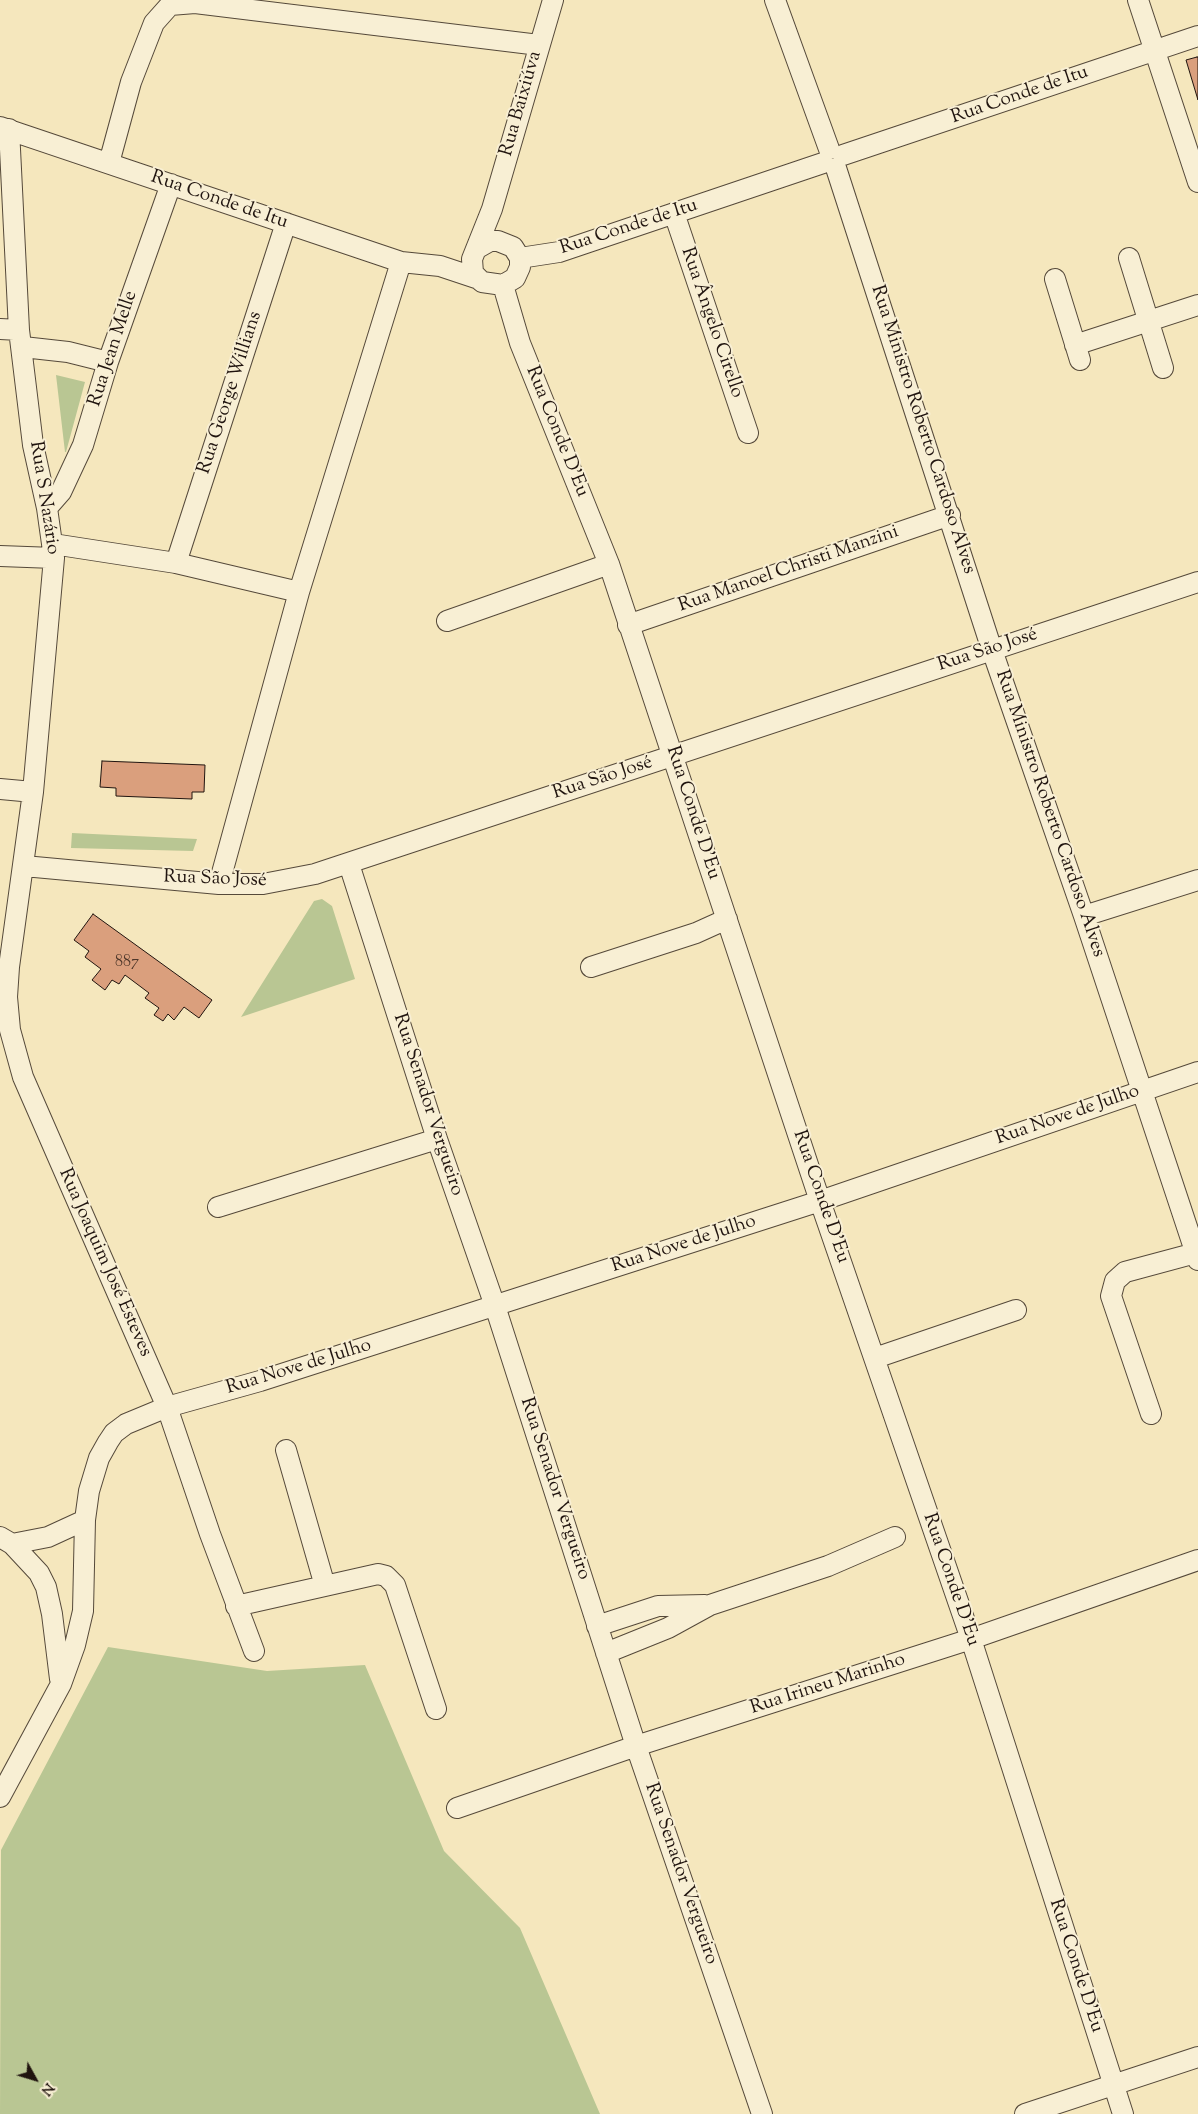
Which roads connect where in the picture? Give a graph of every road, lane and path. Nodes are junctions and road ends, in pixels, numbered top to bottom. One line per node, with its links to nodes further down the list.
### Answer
1 (553, 0): 5 (street, Rua Baixiúva)
2 (775, 0): 8 (street, Rua Ministro Roberto Cardoso Alves)
3 (1138, 0): 6 (street)
4 (1198, 36): 6 (street, Rua Conde de Itu)
5 (539, 45): 9 (street); 12 (street, Rua Baixiúva)
6 (1155, 50): 8 (street, Rua Conde de Itu); 10 (street)
7 (4, 128): 9 (street, Rua Conde de Itu); 26 (street, Rua S Nazário)
8 (833, 159): 13 (street, Rua Conde de Itu); 31 (street, Rua Ministro Roberto Cardoso Alves)
9 (109, 163): 11 (street, Rua Conde de Itu)
10 (1198, 182)
11 (171, 184): 14 (street, Rua Conde de Itu); 27 (street, Rua Jean Melle)
12 (492, 209): 15 (street); 16 (street)
13 (674, 213): 17 (street, Rua Conde de Itu); 29 (street, Rua Ângelo Cirello)
14 (286, 223): 19 (street, Rua Conde de Itu); 34 (street, Rua George Willians)
15 (505, 244): 16 (street); 17 (street)
16 (475, 251): 20 (street, Rua Conde de Itu); 21 (street)
17 (520, 258): 23 (street)
18 (1129, 258): 25 (street)
19 (400, 262): 20 (street, Rua Conde de Itu); 37 (street)
20 (440, 266): 21 (street, Rua Conde de Itu)
21 (476, 278): 23 (street)
22 (1054, 279): 25 (street)
23 (504, 285): 35 (street, Rua Conde D'Eu)
24 (1198, 305): 25 (street)
25 (1149, 321): 28 (street)
26 (14, 335): 27 (street); 30 (street, Rua S Nazário)
27 (108, 362): 30 (street, Rua Jean Melle)
28 (1163, 368)
29 (748, 433)
30 (47, 508): 32 (street, Rua S Nazário)
31 (950, 515): 39 (street, Rua Manoel Christi Manzini); 40 (street, Rua Ministro Roberto Cardoso Alves)
32 (54, 551): 33 (street); 34 (street); 43 (street, Rua S Nazário)
33 (0, 556)
34 (176, 564): 37 (street)
35 (609, 564): 38 (street); 39 (street, Rua Conde D'Eu)
36 (1198, 582): 40 (street, Rua São José)
37 (299, 592): 47 (street)
38 (447, 621)
39 (628, 625): 41 (street, Rua Conde D'Eu)
40 (992, 650): 41 (street, Rua São José); 48 (street, Rua Ministro Roberto Cardoso Alves)
41 (673, 756): 44 (street, Rua São José); 49 (street, Rua Conde D'Eu)
42 (0, 790): 43 (street)
43 (33, 792): 45 (street, Rua S Nazário)
44 (349, 864): 47 (street, Rua São José); 54 (street, Rua Senador Vergueiro)
45 (24, 866): 47 (street, Rua São José); 50 (street, Rua Joaquim José Esteves)
46 (1198, 880): 48 (street)
47 (219, 884)
48 (1084, 916): 53 (street, Rua Ministro Roberto Cardoso Alves)
49 (727, 919): 51 (street); 55 (street, Rua Conde D'Eu)
50 (5, 967): 61 (street, Rua Joaquim José Esteves)
51 (591, 967)
52 (1198, 1072): 53 (street, Rua Nove de Julho)
53 (1142, 1090): 55 (street, Rua Nove de Julho); 57 (street, Rua Ministro Roberto Cardoso Alves)
54 (437, 1139): 56 (street); 58 (street, Rua Senador Vergueiro)
55 (820, 1201): 58 (street, Rua Nove de Julho); 60 (street, Rua Conde D'Eu)
56 (218, 1207)
57 (1197, 1256): 62 (street)
58 (495, 1306): 61 (street, Rua Nove de Julho); 71 (street, Rua Senador Vergueiro)
59 (1016, 1310): 60 (street)
60 (875, 1358): 72 (street, Rua Conde D'Eu)
61 (167, 1407): 64 (street, Rua Nove de Julho); 70 (street, Rua Joaquim José Esteves)
62 (1152, 1414)
63 (286, 1450): 68 (street)
64 (85, 1520): 66 (street); 75 (street, Rua Nove de Julho)
65 (895, 1537): 69 (street)
66 (6, 1541): 75 (street)
67 (1198, 1560): 72 (street, Rua Irineu Marinho)
68 (325, 1586): 70 (street); 76 (street)
69 (710, 1605): 71 (street); 74 (street)
70 (236, 1606): 73 (street, Rua Joaquim José Esteves)
71 (597, 1626): 74 (street, Rua Senador Vergueiro)
72 (970, 1639): 77 (street, Rua Irineu Marinho); 81 (street, Rua Conde D'Eu)
73 (254, 1651)
74 (606, 1653): 77 (street, Rua Senador Vergueiro)
75 (61, 1684): 78 (street, Rua Nove de Julho)
76 (436, 1709)
77 (636, 1746): 79 (street, Rua Irineu Marinho); 82 (street, Rua Senador Vergueiro)
78 (0, 1797)
79 (457, 1808)
80 (1198, 2057): 81 (street)
81 (1114, 2086): 83 (street); 84 (street, Rua Conde D'Eu)
82 (762, 2114)
83 (1025, 2114)
84 (1123, 2114)

